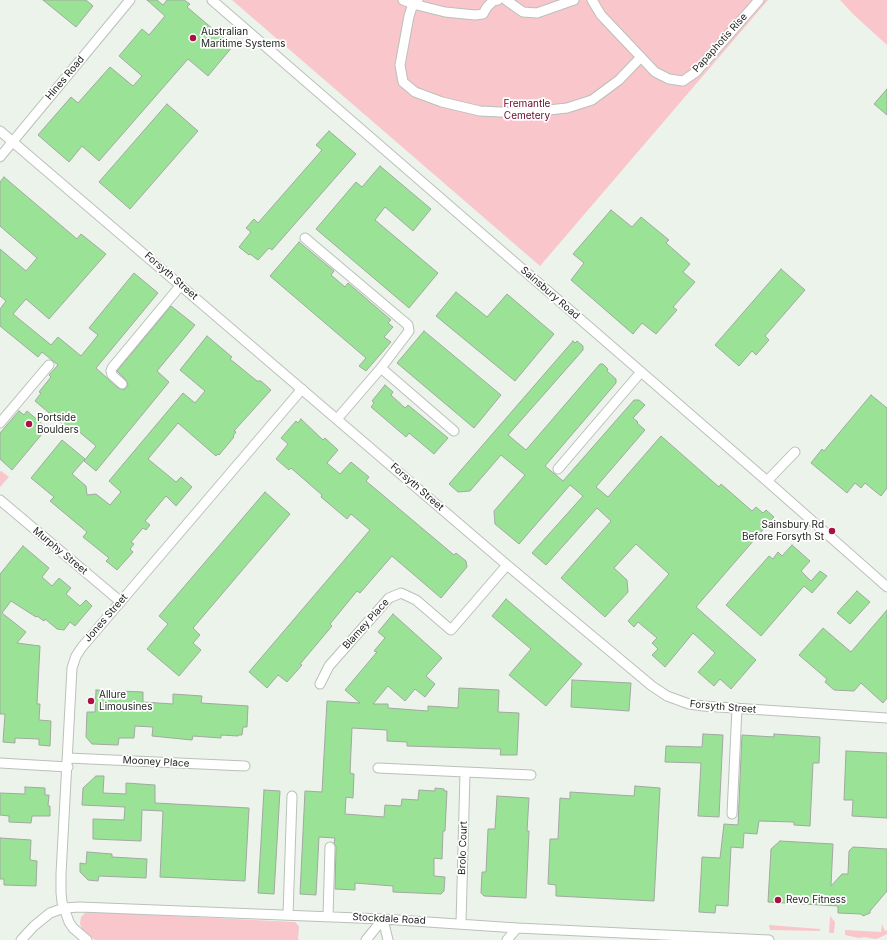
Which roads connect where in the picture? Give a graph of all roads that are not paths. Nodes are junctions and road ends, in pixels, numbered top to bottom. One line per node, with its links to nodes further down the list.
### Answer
1 (130, 0): 12 (street, Hines Road)
2 (212, 0): 18 (street, Sainsbury Road)
3 (403, 0): 9 (street)
4 (498, 0): 9 (street)
5 (506, 0): 6 (street)
6 (574, 0)
7 (592, 0): 10 (street, Papaphotis Rise)
8 (759, 0): 10 (street, Papaphotis Rise)
9 (416, 2): 10 (street)
10 (641, 57)
11 (0, 131): 12 (street, Forsyth Street)
12 (13, 142): 13 (street, Hines Road); 15 (street, Forsyth Street)
13 (0, 157)
14 (305, 238): 17 (street)
15 (181, 286): 19 (street); 20 (street, Forsyth Street)
16 (49, 365): 22 (street)
17 (381, 368): 21 (street); 23 (street)
18 (641, 372): 25 (street); 26 (street, Sainsbury Road)
19 (122, 384)
20 (302, 389): 21 (street, Forsyth Street); 30 (street, Jones Street)
21 (337, 419): 28 (street, Forsyth Street)
22 (0, 423)
23 (454, 431)
24 (794, 452): 26 (street)
25 (558, 469)
26 (767, 480): 29 (street, Sainsbury Road)
27 (0, 500): 30 (street, Murphy Street)
28 (507, 565): 31 (street, Blamey Place); 32 (street, Forsyth Street)
29 (887, 587)
30 (121, 602): 35 (street, Jones Street)
31 (320, 684)
32 (738, 708): 33 (street, Forsyth Street); 41 (street)
33 (887, 718)
34 (0, 763): 35 (street, Mooney Place)
35 (68, 763): 36 (street, Mooney Place); 43 (street, Jones Street)
36 (245, 766)
37 (378, 768): 38 (street)
38 (465, 773): 39 (street); 47 (street, Brolo Court)
39 (531, 775)
40 (292, 796): 44 (street)
41 (732, 814)
42 (330, 847): 45 (street)
43 (64, 908): 44 (street, Stockdale Road); 50 (street, Stockdale Road); 51 (street, Jones Street)
44 (288, 915): 45 (street, Stockdale Road)
45 (328, 916): 46 (street, Stockdale Road)
46 (383, 919): 47 (street, Stockdale Road); 52 (street); 53 (street)
47 (461, 923): 48 (street, Stockdale Road)
48 (517, 928): 49 (street, Stockdale Road); 54 (street)
49 (660, 938): 55 (street, Stockdale Road)
50 (22, 940)
51 (87, 940)
52 (366, 940)
53 (388, 940)
54 (507, 940)
55 (757, 940): 56 (street, Stockdale Road)
56 (768, 940)

